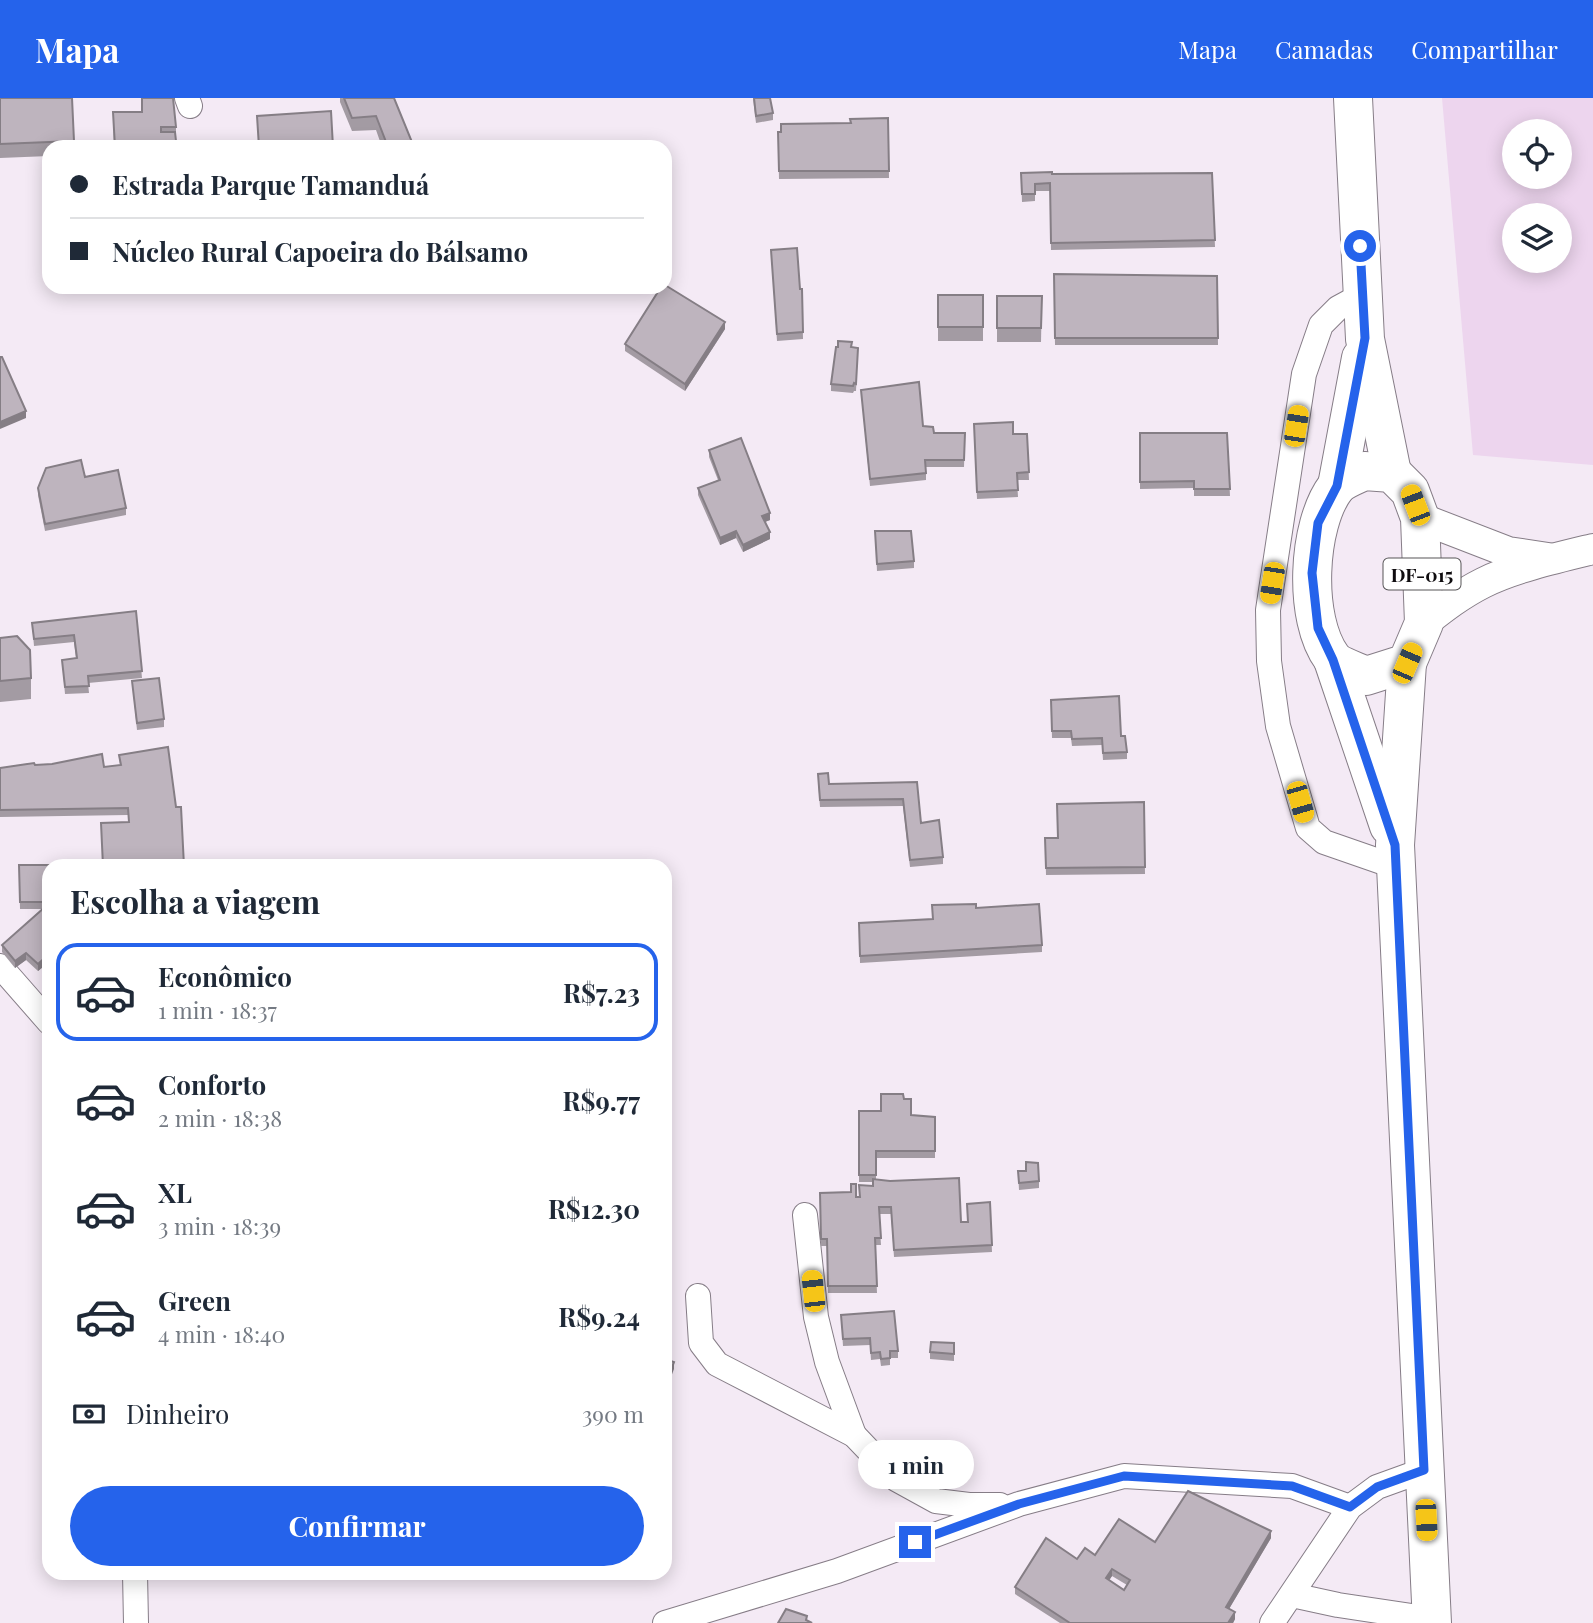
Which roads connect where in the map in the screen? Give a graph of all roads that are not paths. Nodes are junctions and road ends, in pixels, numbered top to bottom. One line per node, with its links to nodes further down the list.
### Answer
1 (1353, 98): 2 (main road, DF-015)
2 (1362, 295): 3 (main road, DF-015); 12 (street)
3 (1365, 338): 4 (main road, DF-015); 5 (main road, DF-015)
4 (1392, 473): 5 (main road); 6 (main road, DF-015)
5 (1337, 486): 10 (main road, DF-015)
6 (1420, 518): 8 (street); 9 (main road, DF-015)
7 (1593, 550): 8 (street)
8 (1555, 559): 9 (street)
9 (1424, 623): 11 (main road, DF-015)
10 (1333, 660): 11 (main road); 12 (main road, DF-015)
11 (1407, 663): 12 (main road, DF-015)
12 (1396, 856): 18 (main road, DF-015)
13 (0, 966): 14 (street)
14 (42, 1015)
15 (805, 1215): 17 (street)
16 (698, 1296): 17 (street)
17 (854, 1435): 19 (street)
18 (1424, 1470): 20 (street); 23 (main road, DF-015)
19 (1019, 1504): 20 (street); 25 (street)
20 (1350, 1507): 22 (street)
21 (135, 1580): 24 (street)
22 (1292, 1595): 23 (street); 26 (street)
23 (1432, 1621)
24 (136, 1623)
25 (665, 1623)
26 (1272, 1623)

